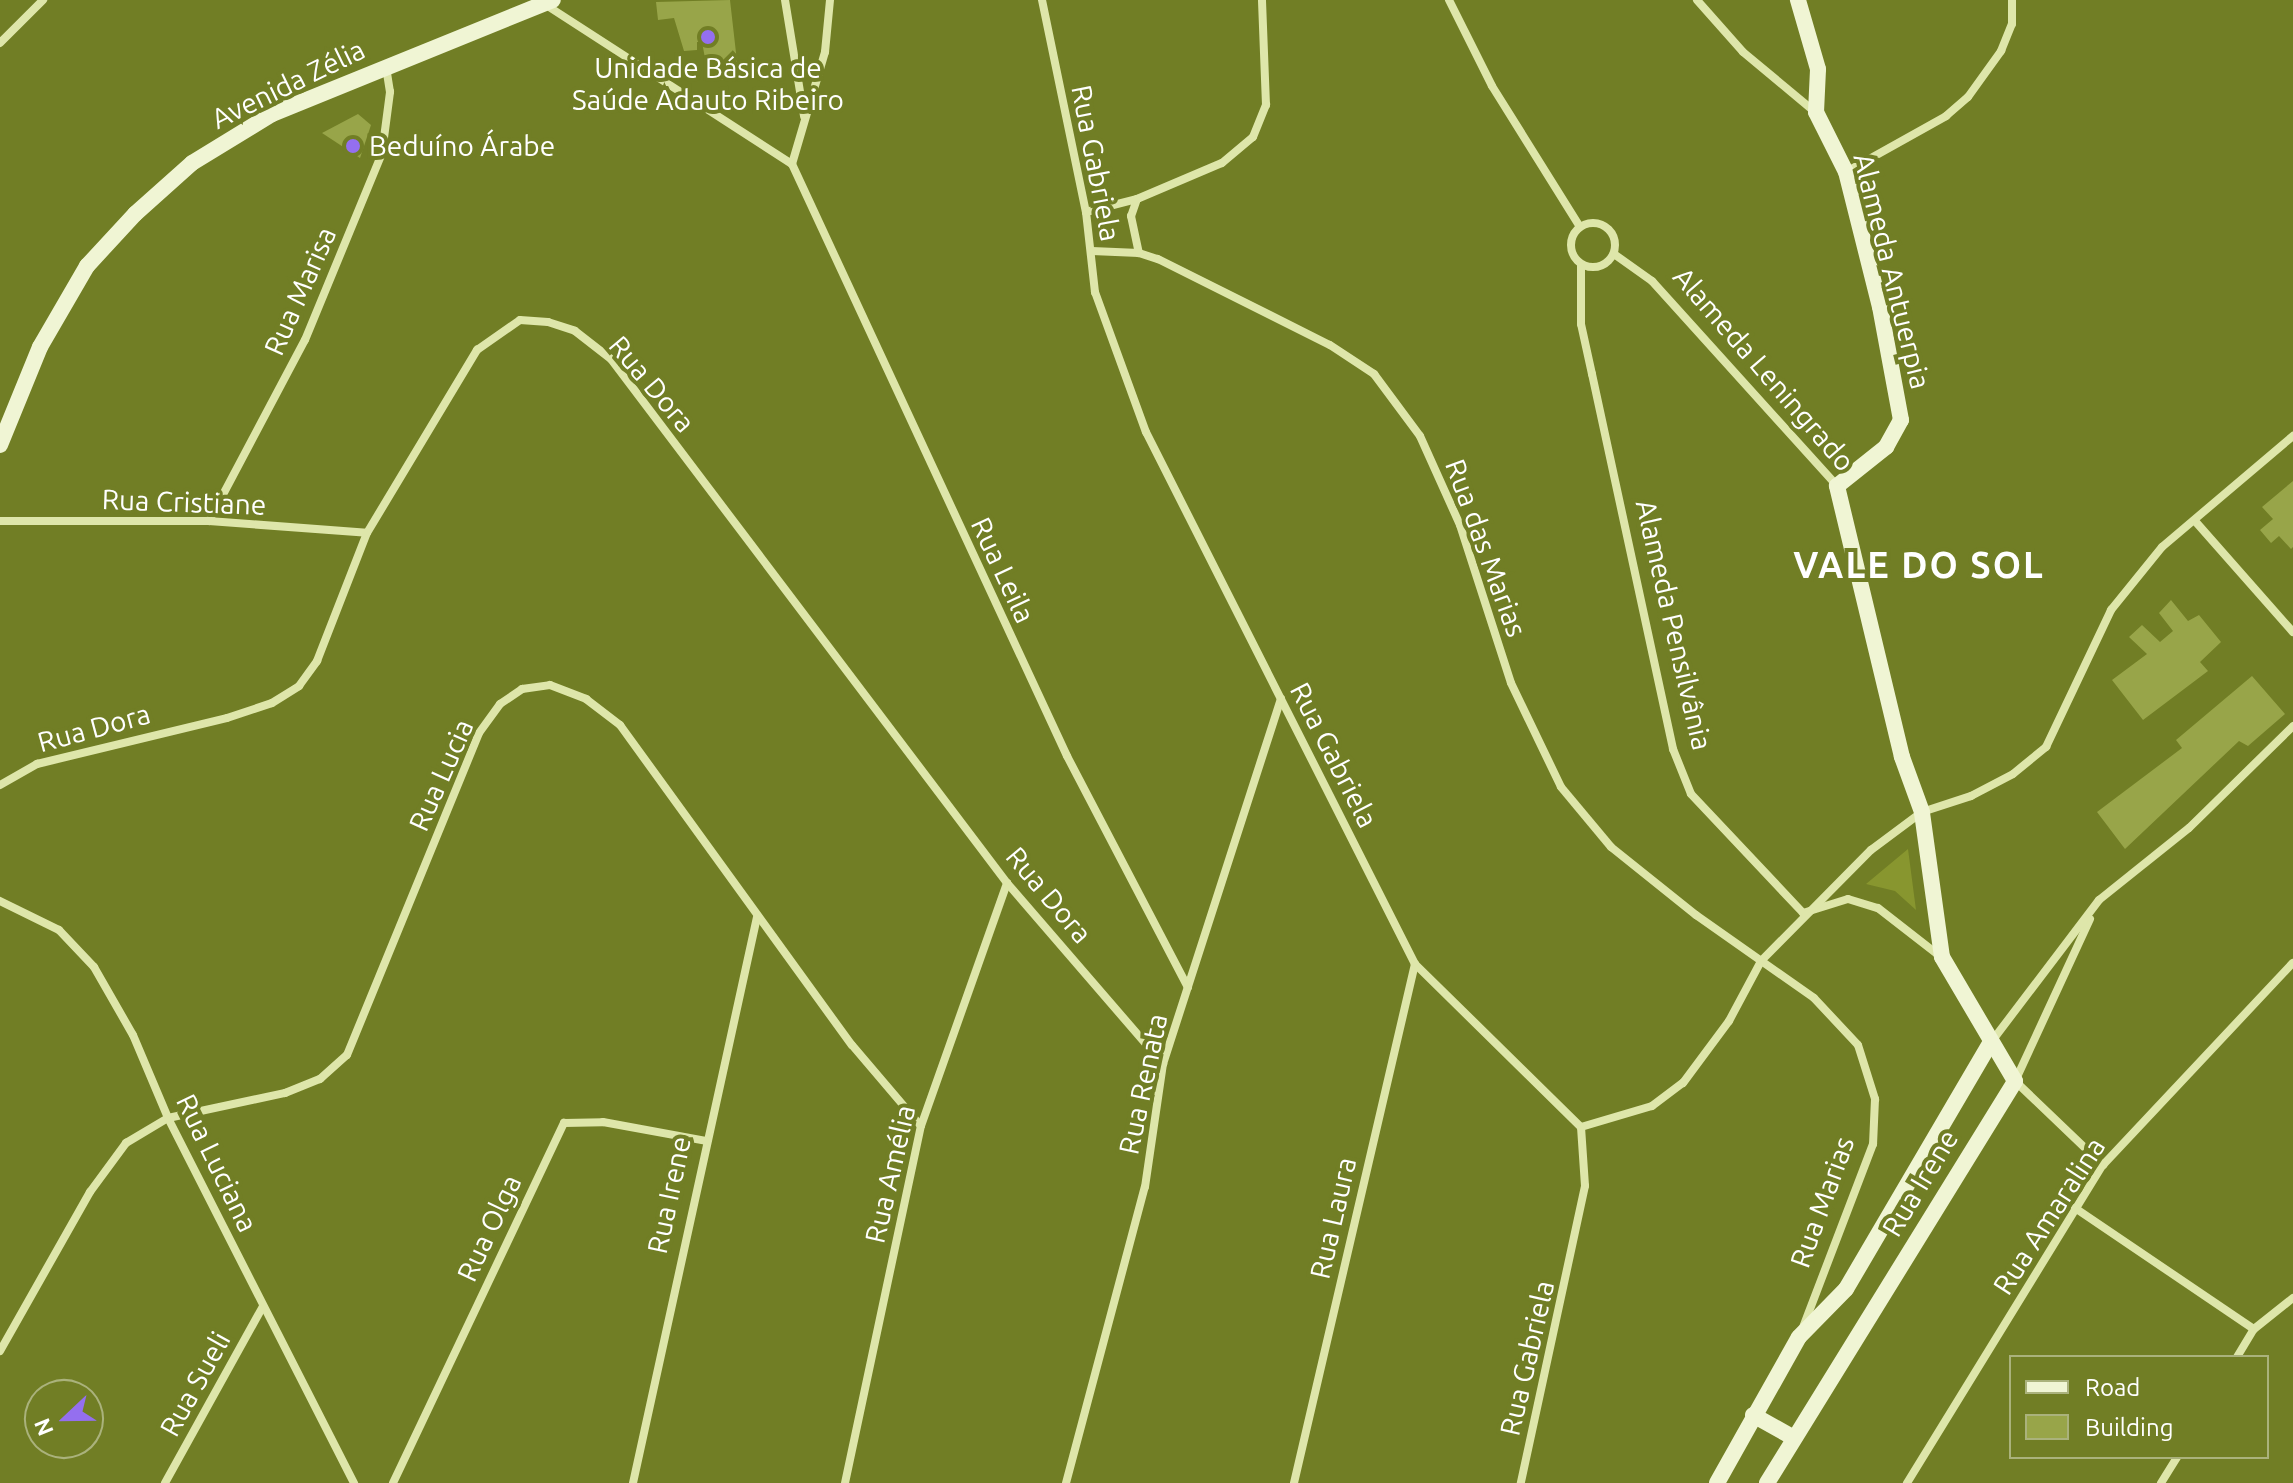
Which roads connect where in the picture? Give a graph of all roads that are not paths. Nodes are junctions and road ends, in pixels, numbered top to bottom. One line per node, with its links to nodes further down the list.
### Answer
1 (43, 0): 11 (street)
2 (785, 0): 14 (street)
3 (830, 0): 14 (street)
4 (1042, 0): 18 (street, Rua Gabriela)
5 (1262, 0): 17 (street)
6 (1449, 0): 19 (street)
7 (1697, 0): 13 (street)
8 (1798, 0): 13 (street, Alameda Antuerpia)
9 (2012, 0): 16 (street)
10 (549, 3): 12 (street, Avenida Zélia); 15 (street)
11 (0, 43)
12 (386, 65): 25 (street, Avenida Zélia); 28 (street, Rua Marisa)
13 (1816, 112): 16 (street, Alameda Antuerpia)
14 (804, 120): 15 (street)
15 (792, 164): 45 (street, Rua Leila)
16 (1846, 172): 26 (street, Alameda Antuerpia)
17 (1137, 199): 18 (street); 21 (street)
18 (1086, 212): 20 (street, Rua Gabriela)
19 (1580, 227): 22 (street); 23 (street)
20 (1092, 251): 21 (street, Rua das Marias); 32 (street, Rua Gabriela)
21 (1139, 253): 42 (street, Rua das Marias)
22 (1614, 254): 23 (street); 26 (street, Alameda Leningrado)
23 (1581, 265): 39 (street, Alameda Pensilvânia)
24 (2293, 436): 29 (street)
25 (0, 445)
26 (1837, 486): 35 (street, Alameda Leningrado)
27 (0, 521): 28 (street, Rua Cristiane)
28 (209, 521): 30 (street, Rua Cristiane)
29 (2195, 521): 31 (street); 35 (street)
30 (367, 533): 34 (street, Rua Dora); 36 (street, Rua Dora)
31 (2293, 632)
32 (1281, 699): 44 (street, Rua Gabriela); 45 (street, Rua Renata)
33 (2293, 726): 37 (street, Rua Irene)
34 (0, 785)
35 (1922, 812): 39 (street); 41 (street, Alameda Leningrado)
36 (1007, 883): 47 (street, Rua Dora); 50 (street, Rua Amélia)
37 (2099, 900): 46 (street, Rua Irene); 48 (street, Rua Irene)
38 (0, 901): 49 (street, Rua Luciana)
39 (1803, 913): 41 (street); 42 (street)
40 (757, 917): 49 (street, Rua Lucia); 50 (street, Rua Lucia); 52 (street, Rua Irene)
41 (1942, 957): 46 (street)
42 (1761, 961): 51 (street); 58 (street, Rua Marias)
43 (2293, 963): 53 (street, Rua Amaralina)
44 (1415, 964): 51 (street, Rua Gabriela); 70 (street, Rua Laura)
45 (1188, 987): 47 (street, Rua Renata)
46 (1989, 1045): 48 (street); 58 (street, Rua Irene)
47 (1163, 1064): 69 (street, Rua Renata)
48 (2015, 1081): 53 (street); 62 (street, Rua Irene)
49 (168, 1118): 56 (street, Rua Luciana); 59 (street, Rua Lucia)
50 (921, 1126): 68 (street, Rua Amélia)
51 (1581, 1127): 71 (street, Rua Gabriela)
52 (707, 1141): 66 (street, Rua Olga); 67 (street, Rua Irene)
53 (2103, 1165): 54 (street, Rua Amaralina)
54 (2075, 1208): 57 (street); 74 (street, Rua Amaralina)
55 (2293, 1298): 57 (street)
56 (263, 1306): 64 (street, Rua Sueli); 65 (street, Rua Luciana)
57 (2254, 1329): 60 (street)
58 (1799, 1337): 61 (street, Rua Marias)
59 (0, 1351)
60 (2238, 1355)
61 (1753, 1415): 62 (street); 72 (street, Rua Marias)
62 (1794, 1438): 73 (street, Rua Irene)
63 (2176, 1459): 75 (street)
64 (165, 1483)
65 (354, 1483)
66 (393, 1483)
67 (633, 1483)
68 (845, 1483)
69 (1066, 1483)
70 (1294, 1483)
71 (1521, 1483)
72 (1718, 1483)
73 (1767, 1483)
74 (1907, 1483)
75 (2161, 1483)

